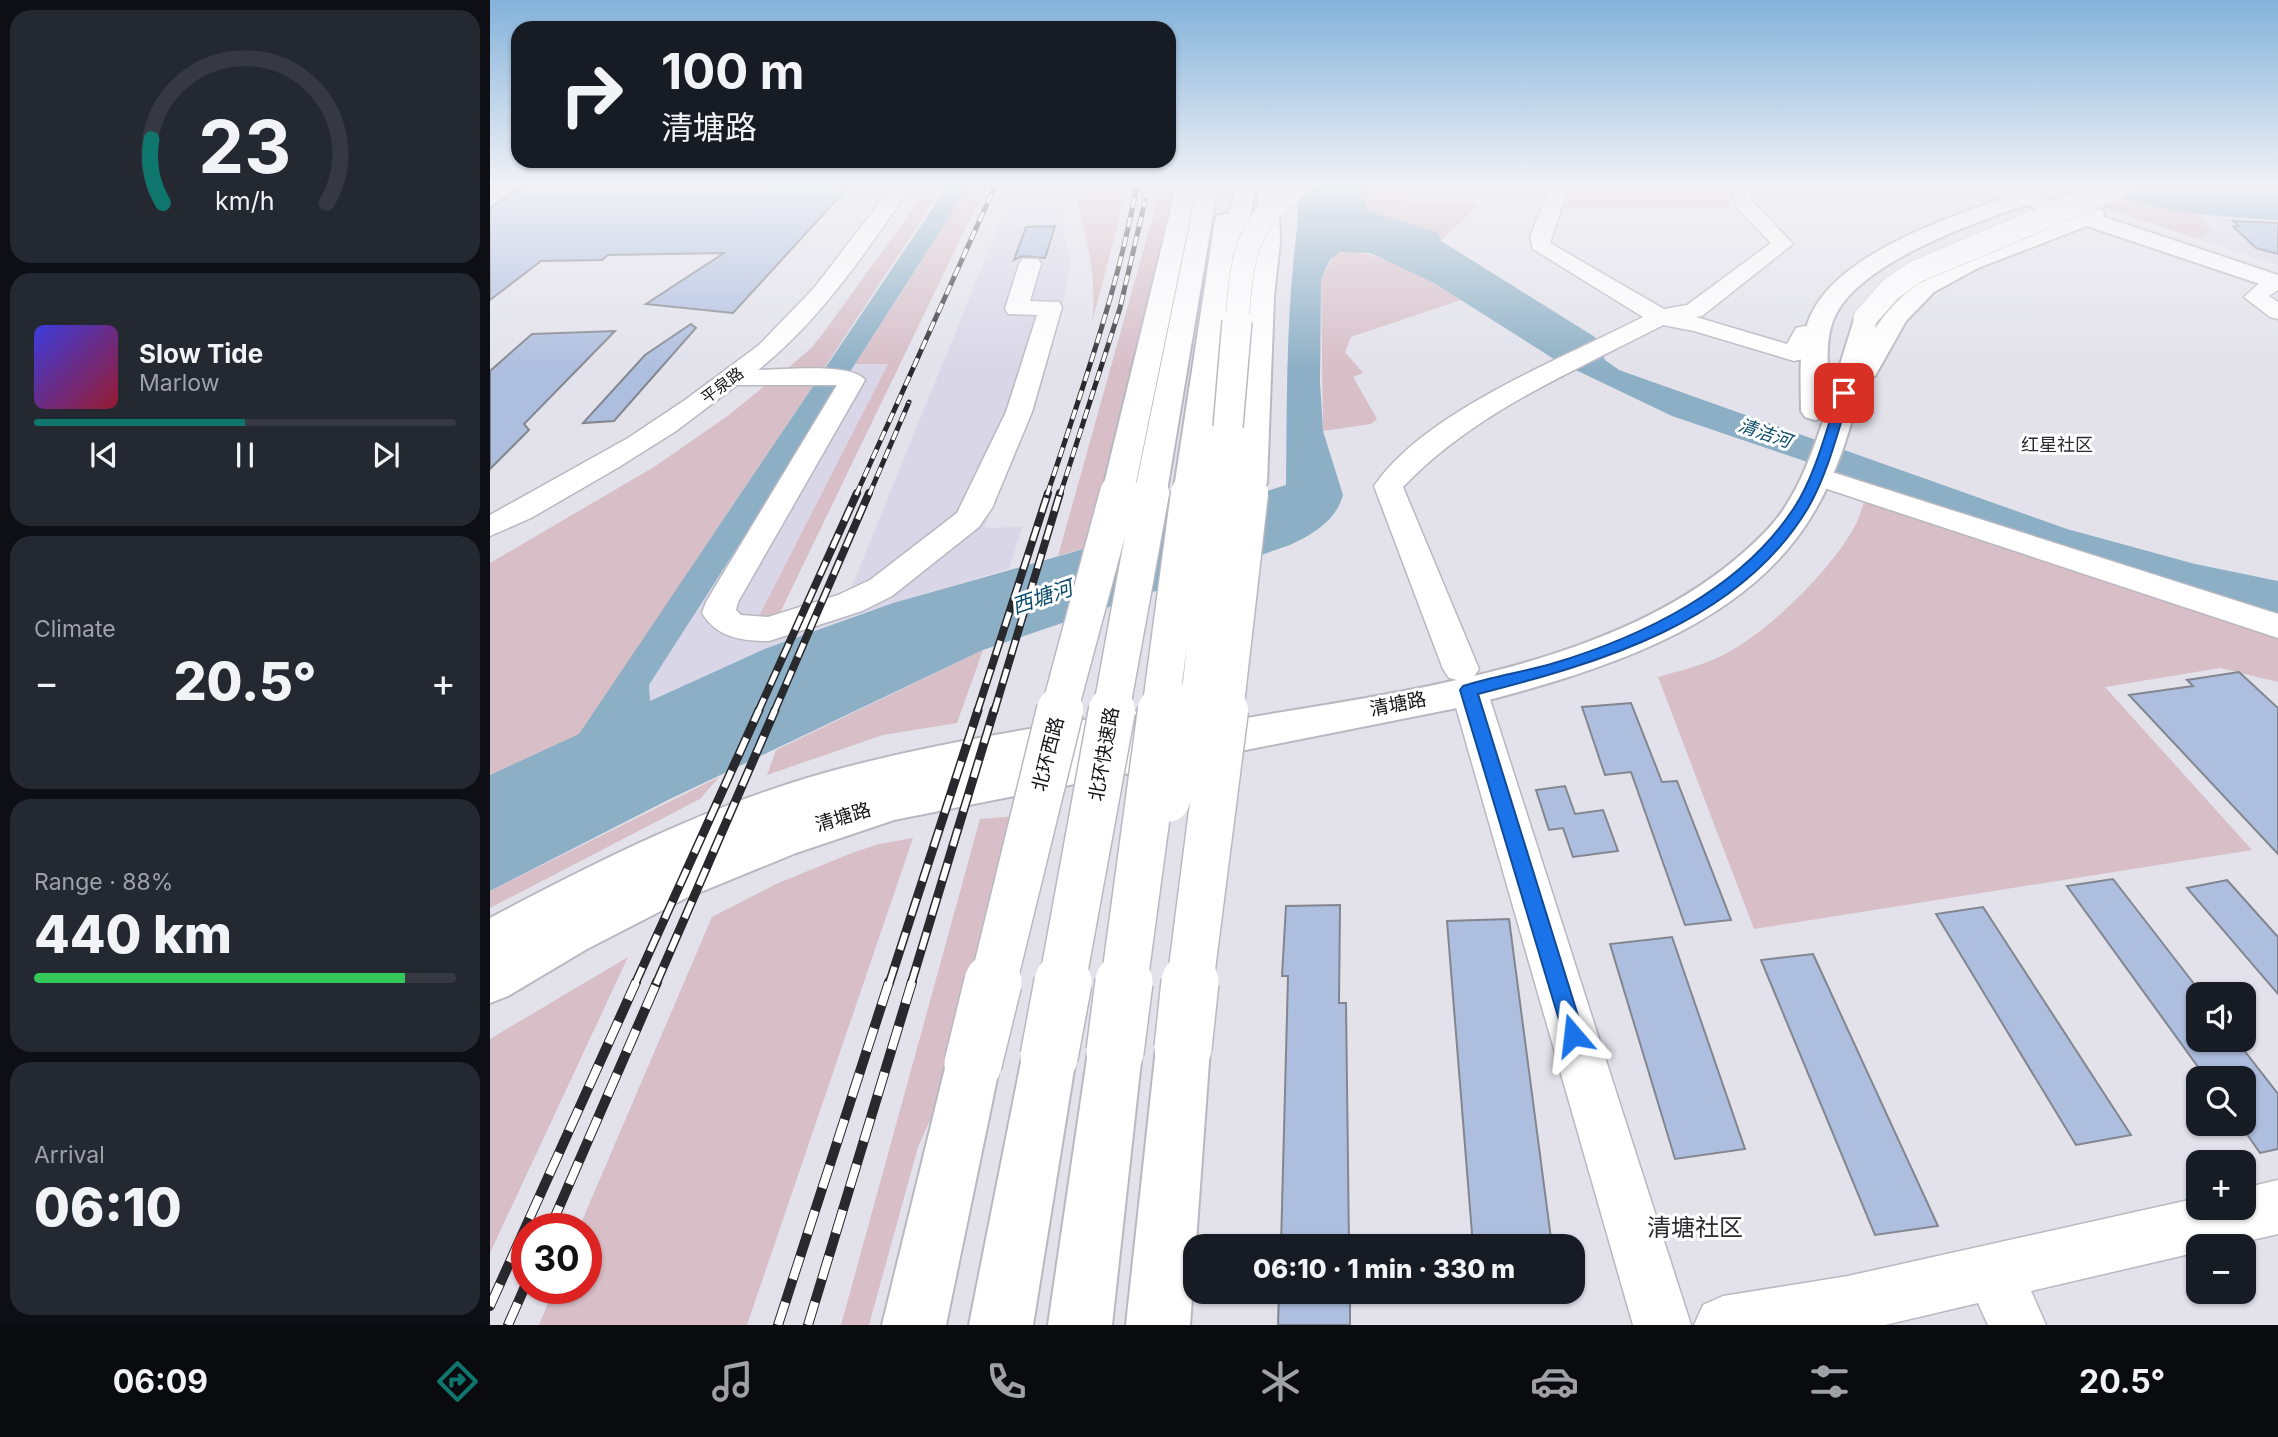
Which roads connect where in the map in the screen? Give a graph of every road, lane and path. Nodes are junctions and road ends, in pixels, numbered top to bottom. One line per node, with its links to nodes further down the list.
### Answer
1 (859, 246): 22 (street, 平泉路)
2 (1187, 246): 24 (main road, 北环西路)
3 (1204, 246): 24 (main road, 北环快速路)
4 (1223, 246): 16 (main road, 北环快速路)
5 (1230, 246): 16 (main road)
6 (1245, 246): 24 (main road, bridge)
7 (1269, 246): 24 (main road, 北环西路)
8 (1542, 246): 20 (street)
9 (1781, 246): 20 (street)
10 (1905, 246): 21 (main road)
11 (1954, 246): 19 (main road, 清塘路)
12 (1977, 246): 19 (main road, 清塘路, bridge)
13 (2017, 246): 23 (main road)
14 (2176, 246): 17 (main road)
15 (1030, 264): 22 (street)
16 (1217, 279): 24 (main road, 北环快速路)
17 (2277, 280): 18 (street)
18 (2278, 312)
19 (1858, 316): 23 (main road, 清塘路)
20 (1660, 317): 21 (street); 27 (street)
21 (1817, 336): 23 (main road)
22 (731, 379): 25 (street, 平泉路)
23 (1817, 445): 26 (street); 27 (main road, 清塘路)
24 (1186, 488): 32 (main road, 北环西路, bridge); 33 (main road, 北环快速路, bridge); 34 (main road, 北环快速路, bridge); 35 (main road, 北环西路, bridge)
25 (490, 527)
26 (2278, 626)
27 (1465, 679): 28 (main road, 清塘路); 29 (main road, 清塘路); 36 (street)
28 (490, 943)
29 (490, 979)
30 (2278, 1208): 31 (street)
31 (1993, 1272): 37 (street); 38 (street)
32 (914, 1325)
33 (1001, 1325)
34 (1080, 1325)
35 (1158, 1325)
36 (1661, 1325)
37 (1723, 1325)
38 (2017, 1325)

